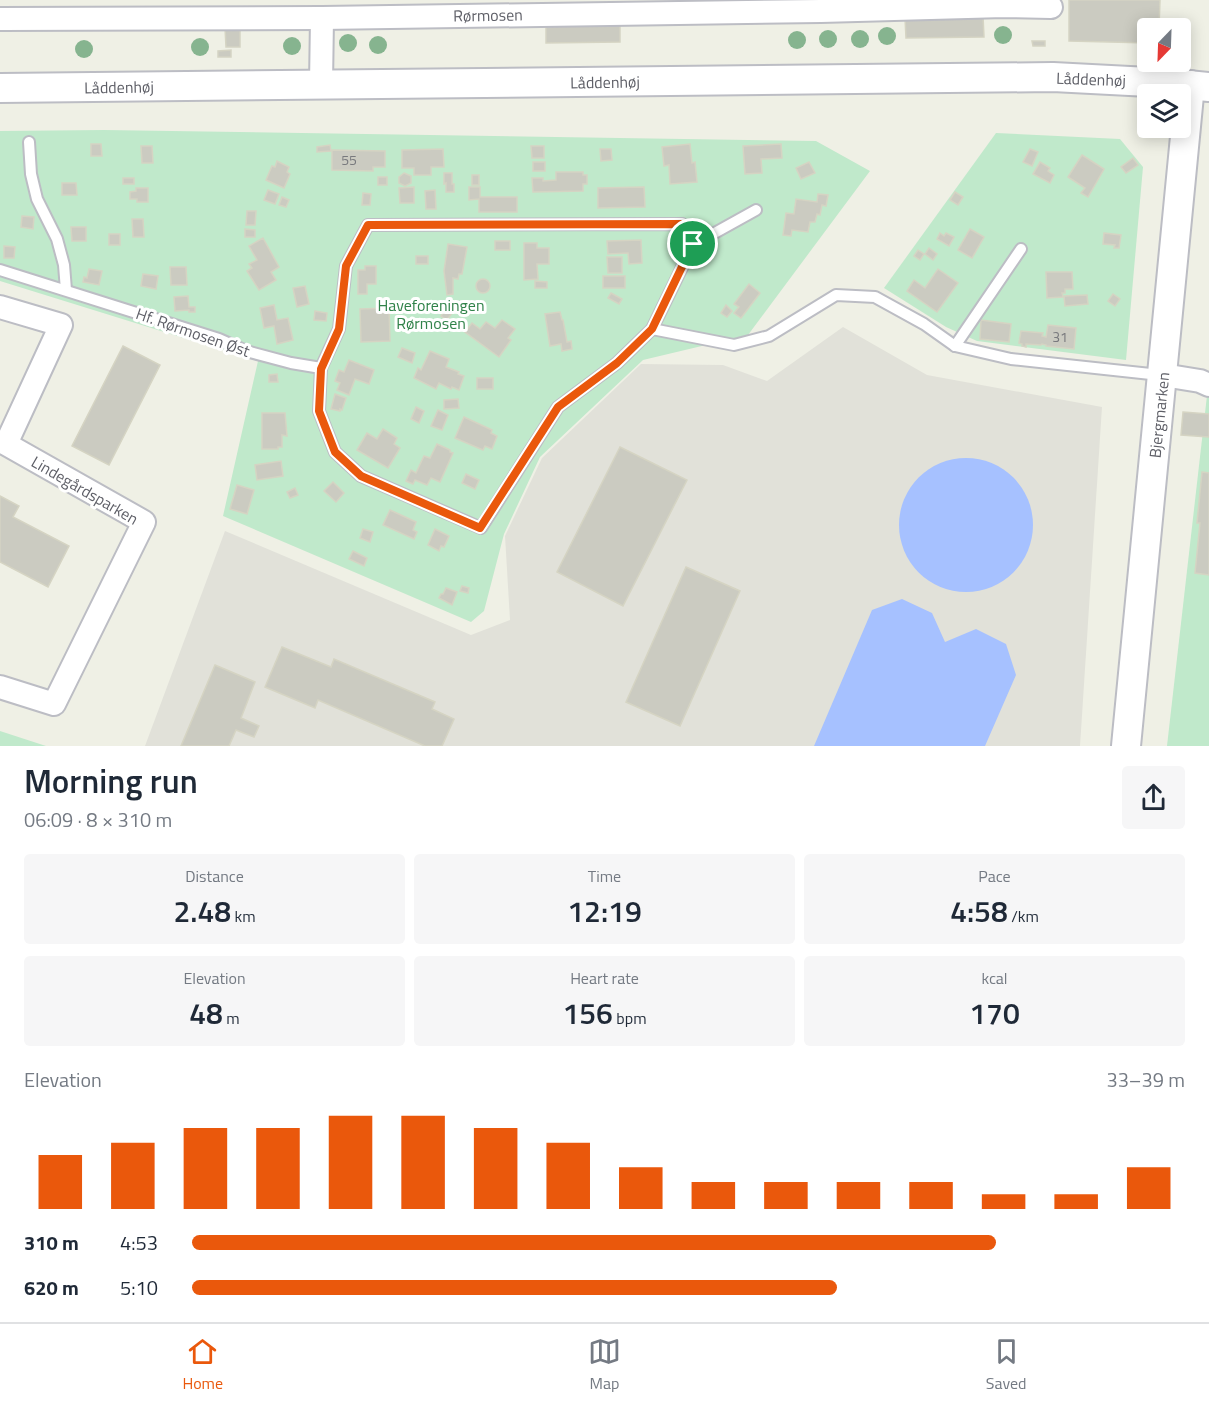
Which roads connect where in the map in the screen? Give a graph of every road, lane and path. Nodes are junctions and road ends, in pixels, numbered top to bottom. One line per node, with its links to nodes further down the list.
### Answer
1 (1050, 7): 2 (street, Rørmosen)
2 (322, 18): 3 (street, Rørmosen); 4 (street)
3 (0, 20)
4 (321, 84): 5 (street, Låddenhøj); 6 (street, Låddenhøj)
5 (1200, 86): 17 (street, Bjergmarken)
6 (0, 88)
7 (30, 142): 12 (lane)
8 (756, 210): 9 (lane)
9 (693, 244): 14 (lane); 16 (lane)
10 (1021, 249): 15 (lane)
11 (0, 270): 12 (lane, Hf. Rørmosen Øst)
12 (66, 290): 16 (lane, Hf. Rørmosen Øst)
13 (0, 307): 19 (street, Lindegårdsparken)
14 (652, 329): 15 (lane); 16 (lane)
15 (955, 346): 17 (lane)
16 (321, 369)
17 (1163, 375): 18 (street); 20 (street, Bjergmarken)
18 (1209, 385)
19 (0, 687)
20 (1126, 746)

